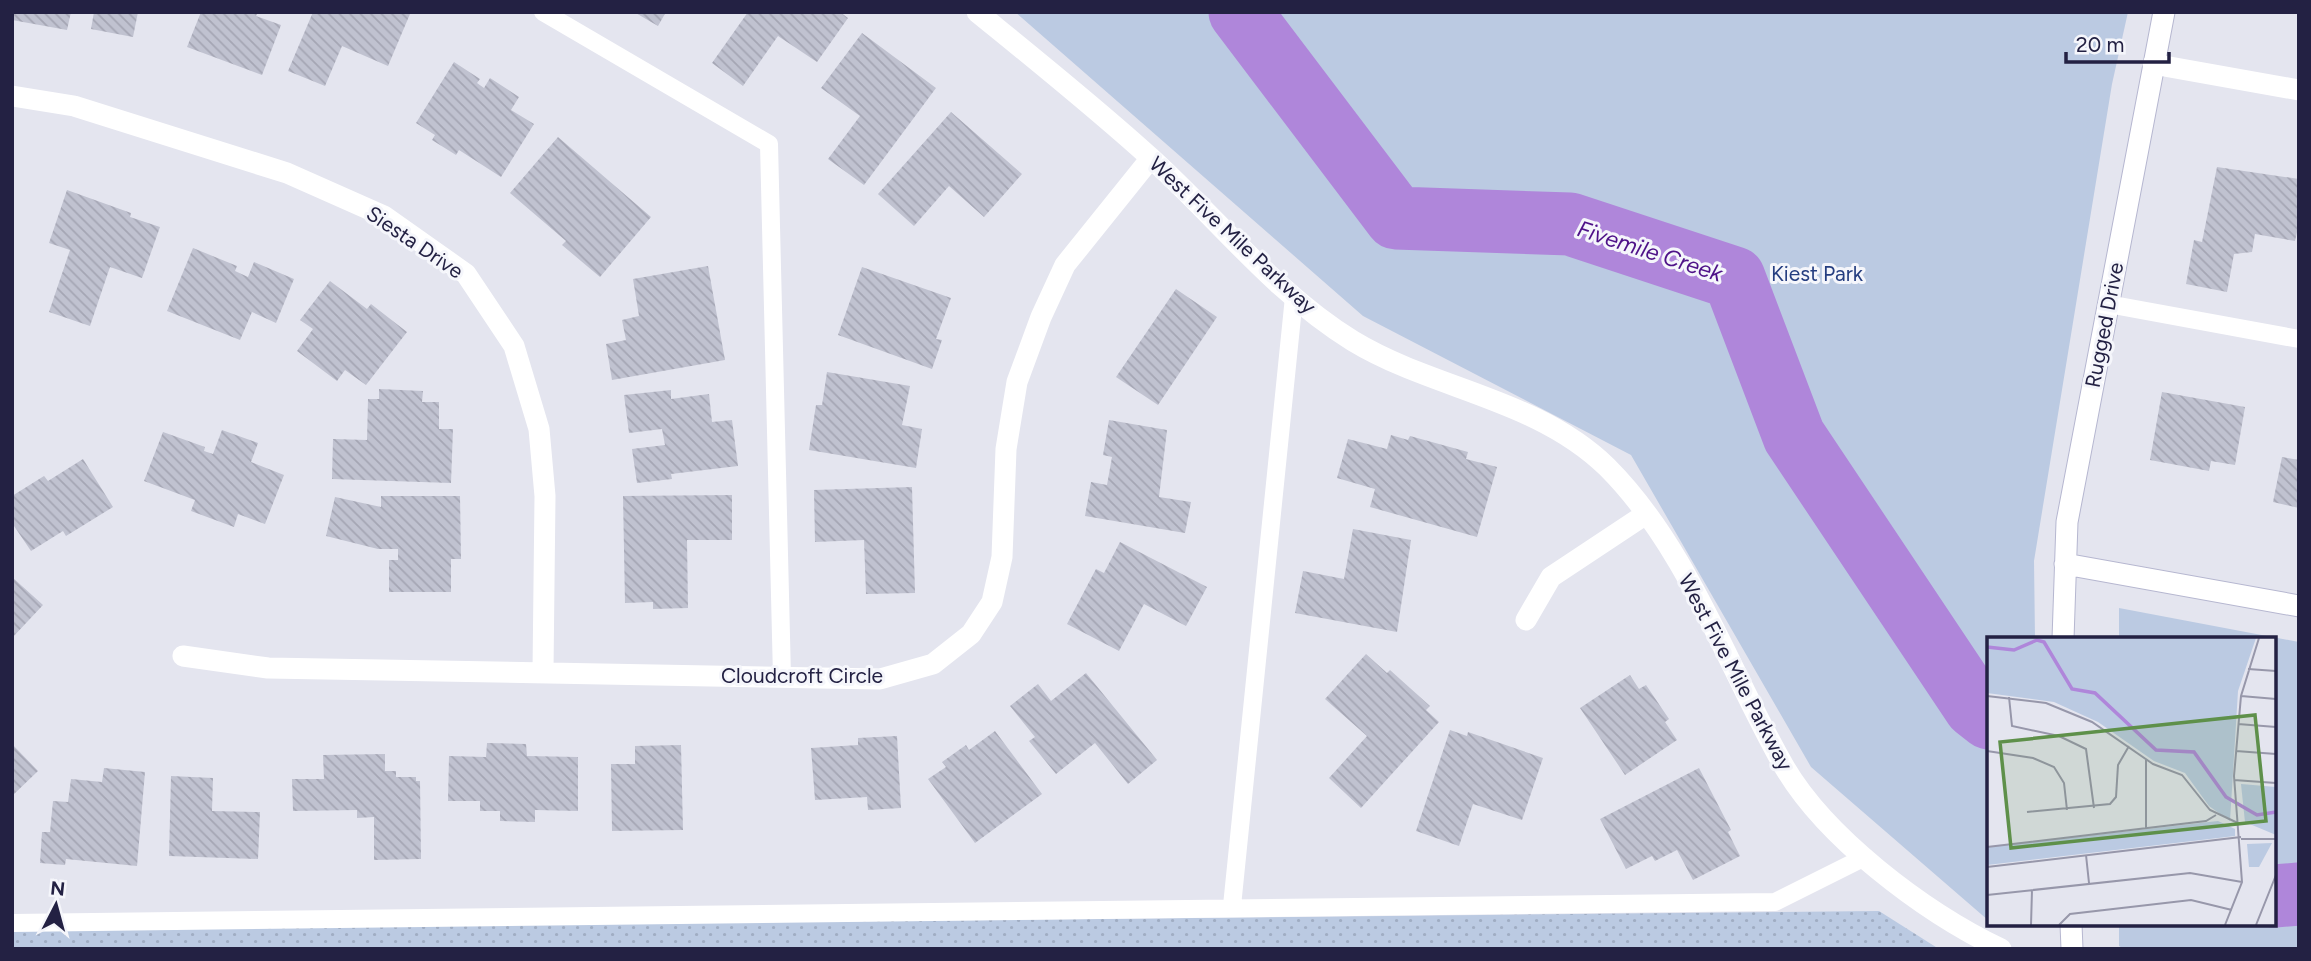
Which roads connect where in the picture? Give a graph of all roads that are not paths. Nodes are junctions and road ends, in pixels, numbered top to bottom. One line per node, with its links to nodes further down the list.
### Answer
1 (543, 12): 18 (lane)
2 (977, 12): 7 (street, West Five Mile Parkway)
3 (2164, 12): 4 (street, Rugged Drive)
4 (2153, 64): 5 (street); 9 (street, Rugged Drive)
5 (2299, 90)
6 (12, 96): 17 (street, Siesta Drive)
7 (1151, 158): 8 (street, West Five Mile Parkway); 18 (street, Cloudcroft Circle)
8 (1294, 297): 11 (street, West Five Mile Parkway); 20 (lane)
9 (2108, 304): 10 (lane); 12 (street, Rugged Drive)
10 (2299, 339)
11 (1646, 514): 14 (street); 19 (street, West Five Mile Parkway)
12 (2065, 564): 13 (street); 15 (street, Rugged Drive)
13 (2299, 606)
14 (1526, 620)
15 (2063, 637)
16 (183, 656): 17 (street, Cloudcroft Circle)
17 (543, 671): 18 (street, Cloudcroft Circle)
18 (782, 677)
19 (1865, 857): 20 (lane); 23 (street, West Five Mile Parkway)
20 (1232, 906): 21 (lane)
21 (12, 923)
22 (2071, 926): 24 (street)
23 (2001, 949)
24 (2072, 949)

